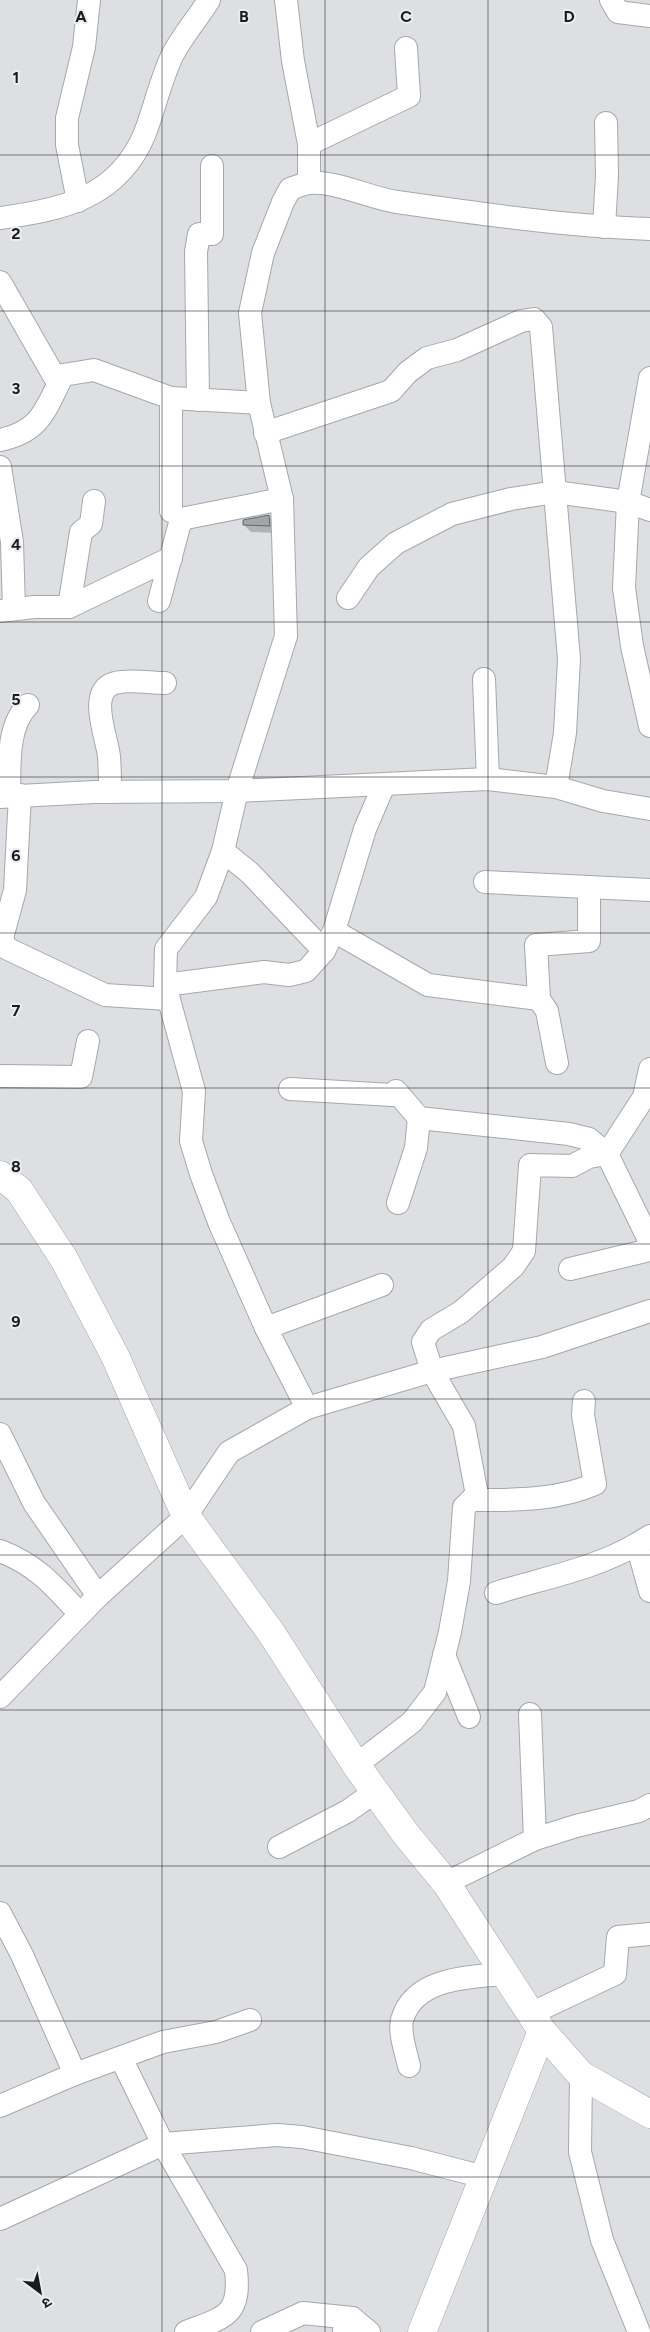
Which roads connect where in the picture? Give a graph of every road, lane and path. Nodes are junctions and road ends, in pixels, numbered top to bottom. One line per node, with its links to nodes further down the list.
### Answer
1 (89, 0): 11 (street)
2 (209, 0): 11 (street)
3 (286, 0): 8 (street)
4 (611, 0): 5 (street)
5 (650, 16)
6 (406, 48): 8 (street)
7 (606, 123): 13 (street)
8 (309, 144): 10 (street)
9 (212, 166): 19 (street)
10 (309, 183): 13 (street); 20 (street)
11 (78, 201): 12 (street)
12 (0, 218)
13 (604, 227): 14 (street)
14 (650, 229)
15 (0, 282): 17 (street)
16 (650, 378): 27 (street)
17 (58, 383): 18 (street); 22 (street)
18 (171, 398): 19 (street); 29 (street)
19 (198, 400): 20 (street)
20 (259, 403): 21 (street)
21 (265, 433): 24 (street); 25 (street)
22 (0, 440)
23 (0, 467): 34 (street)
24 (555, 492): 27 (street); 31 (street); 41 (street)
25 (282, 499): 30 (street); 42 (street)
26 (94, 501): 33 (street)
27 (628, 502): 28 (street); 38 (street)
28 (650, 510)
29 (172, 511)
30 (171, 558): 32 (street); 33 (street)
31 (348, 598)
32 (159, 601)
33 (68, 607): 34 (street)
34 (7, 610)
35 (484, 679): 39 (street)
36 (165, 683): 43 (street)
37 (28, 705): 44 (street)
38 (650, 726)
39 (488, 779): 40 (street); 41 (street)
40 (384, 785): 42 (street); 50 (street)
41 (556, 787): 45 (street)
42 (237, 791): 43 (street); 46 (street)
43 (110, 792): 44 (street)
44 (10, 796): 52 (street)
45 (650, 809)
46 (223, 851): 51 (street); 52 (street)
47 (485, 882): 48 (street)
48 (590, 887): 49 (street); 53 (street)
49 (650, 890)
50 (334, 931): 51 (street); 53 (street)
51 (324, 951): 52 (street)
52 (166, 992): 68 (street)
53 (539, 999): 55 (street)
54 (88, 1041): 57 (street)
55 (557, 1063)
56 (650, 1069): 60 (street)
57 (0, 1076)
58 (290, 1089): 59 (street)
59 (419, 1118): 60 (street); 62 (street)
60 (607, 1154): 63 (street); 69 (street)
61 (0, 1175): 74 (main road)
62 (398, 1203)
63 (650, 1242)
64 (650, 1250): 65 (street)
65 (570, 1269)
66 (382, 1285): 68 (street)
67 (650, 1312): 69 (street)
68 (266, 1328): 71 (street)
69 (432, 1371): 71 (street); 73 (street)
70 (584, 1401): 73 (street)
71 (307, 1408): 74 (street)
72 (0, 1434): 79 (street)
73 (472, 1500): 81 (street)
74 (186, 1516): 79 (street); 85 (main road)
75 (644, 1540): 77 (street); 78 (street)
76 (0, 1551): 80 (street)
77 (650, 1591)
78 (496, 1593)
79 (98, 1596): 80 (street)
80 (80, 1614): 82 (street)
81 (444, 1655): 84 (street); 85 (street)
82 (0, 1697)
83 (530, 1714): 88 (street)
84 (469, 1717)
85 (356, 1765): 86 (main road)
86 (376, 1791): 89 (street); 90 (main road)
87 (650, 1805): 88 (street)
88 (535, 1839): 90 (street)
89 (279, 1847)
90 (446, 1883): 93 (main road)
91 (0, 1913): 98 (street)
92 (650, 1934): 95 (street)
93 (505, 1974): 95 (main road); 97 (street)
94 (250, 2020): 96 (street)
95 (536, 2023): 99 (main road); 103 (main road)
96 (121, 2058): 98 (street); 102 (street)
97 (409, 2066)
98 (75, 2074): 100 (street)
99 (581, 2075): 101 (main road); 109 (street)
100 (0, 2106)
101 (650, 2114)
102 (163, 2144): 103 (street); 104 (street); 106 (street)
103 (484, 2177): 108 (main road)
104 (0, 2219)
105 (355, 2327): 107 (street)
106 (186, 2332)
107 (262, 2332)
108 (422, 2332)
109 (638, 2332)

